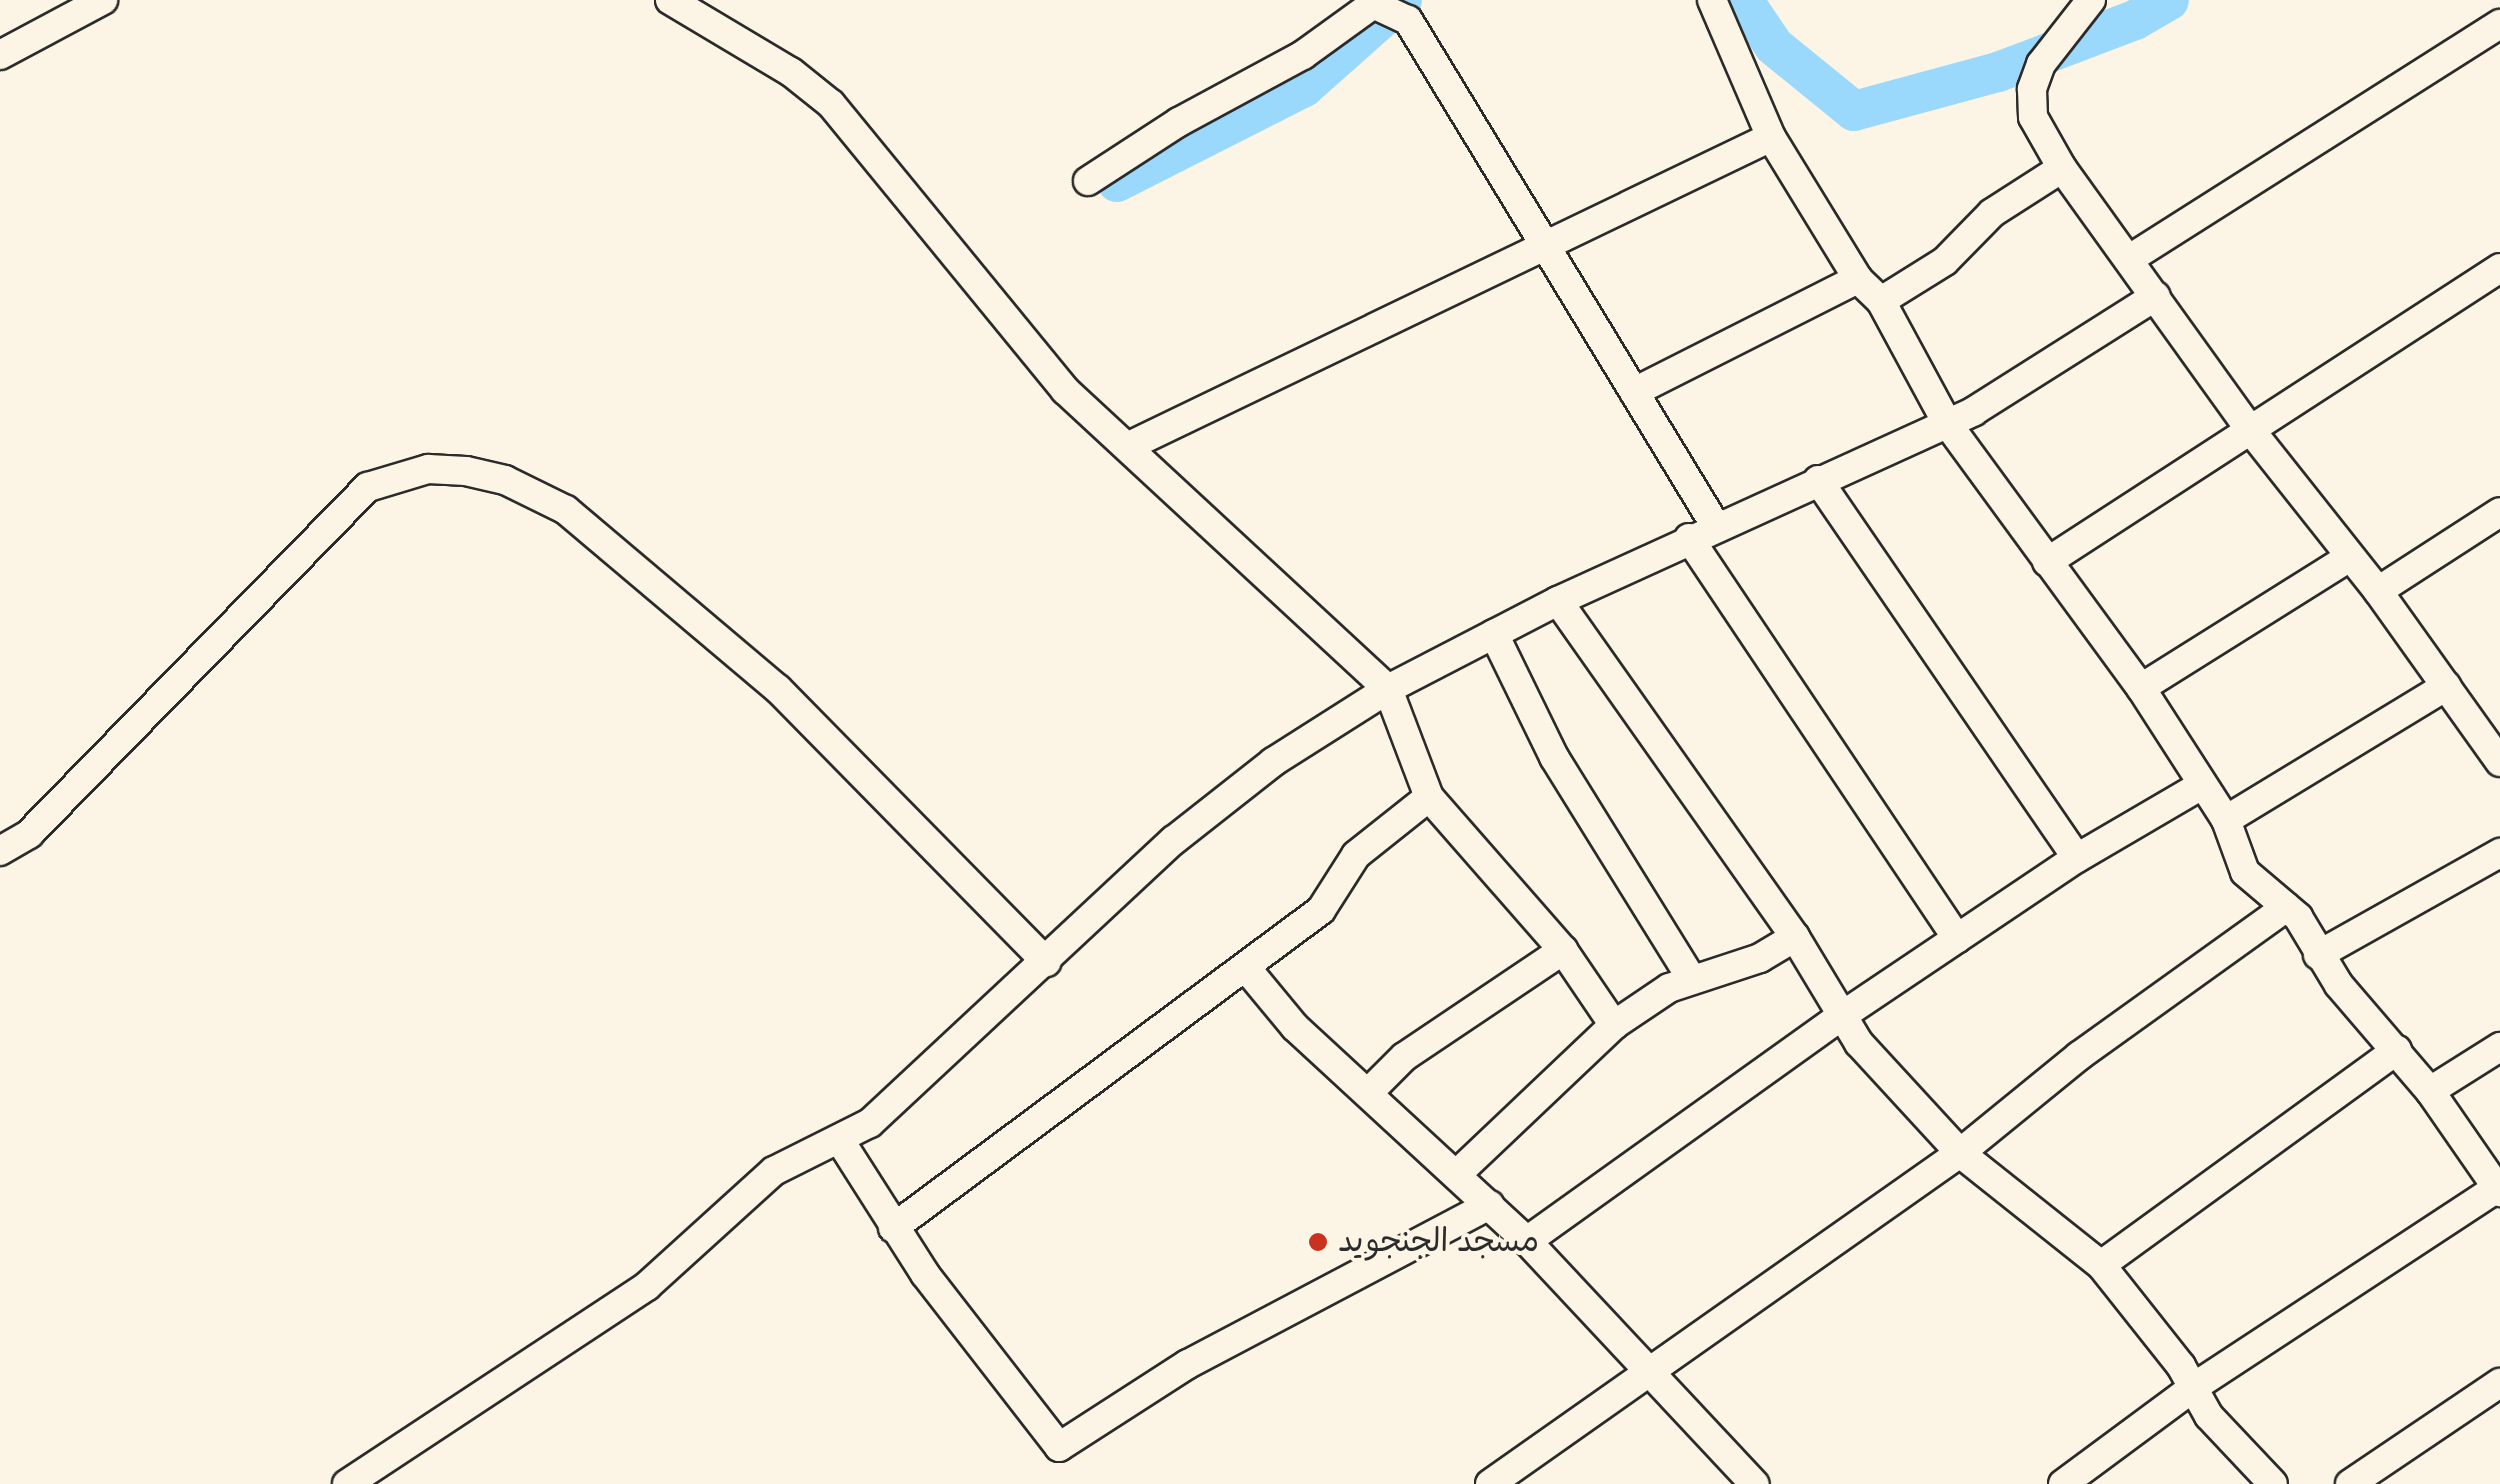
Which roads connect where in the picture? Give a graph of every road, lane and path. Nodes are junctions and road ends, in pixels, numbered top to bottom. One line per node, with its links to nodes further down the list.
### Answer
1 (104, 0): 7 (street)
2 (670, 0): 20 (street)
3 (1712, 0): 8 (street)
4 (2091, 0): 9 (street)
5 (1376, 2): 10 (street); 11 (street)
6 (2500, 24): 12 (street)
7 (0, 55)
8 (1772, 138): 11 (street); 14 (street)
9 (2062, 168): 12 (street); 16 (street)
10 (1088, 181)
11 (1547, 249): 17 (street); 20 (street)
12 (2131, 258): 15 (street)
13 (2500, 268): 19 (street)
14 (1858, 279): 16 (street); 17 (street)
15 (2156, 296): 18 (street); 19 (street)
16 (1880, 301): 18 (street)
17 (1634, 392): 23 (street)
18 (1947, 423): 21 (street); 26 (street)
19 (2252, 432): 25 (street); 26 (street)
20 (1130, 445): 32 (street)
21 (1818, 480): 23 (street); 39 (street)
22 (2500, 512): 27 (street)
23 (1715, 525): 24 (street)
24 (1689, 538): 28 (street); 42 (street)
25 (2350, 557): 27 (street); 31 (street)
26 (2047, 562): 31 (street)
27 (2378, 591): 30 (street)
28 (1558, 601): 29 (street); 41 (street)
29 (1494, 634): 32 (street); 47 (street)
30 (2446, 686): 33 (street); 36 (street)
31 (2141, 688): 34 (street)
32 (1388, 689): 35 (street); 45 (street)
33 (2496, 748)
34 (2202, 785): 36 (street); 39 (street)
35 (1429, 797): 43 (street); 46 (street)
36 (2226, 820): 40 (street)
37 (0, 851): 45 (street)
38 (2500, 854): 44 (street)
39 (2077, 858): 42 (street)
40 (2286, 907): 44 (street); 55 (street)
41 (1794, 937): 47 (street); 48 (street)
42 (1957, 939): 48 (street)
43 (1564, 950): 49 (street); 53 (street)
44 (2318, 955): 51 (street)
45 (1046, 962): 54 (street)
46 (1248, 969): 53 (street); 59 (street)
47 (1692, 980): 49 (street)
48 (1844, 1015): 55 (street); 60 (street)
49 (1614, 1025): 56 (street)
50 (2500, 1047): 52 (street)
51 (2396, 1050): 52 (street); 61 (street)
52 (2430, 1091): 57 (street)
53 (1368, 1093): 56 (street)
54 (840, 1142): 59 (street); 65 (street)
55 (1960, 1153): 61 (street); 62 (street)
56 (1458, 1172): 58 (street)
57 (2499, 1190): 64 (street)
58 (1490, 1205): 59 (street); 60 (street)
59 (893, 1228)
60 (1527, 1241): 62 (street)
61 (2102, 1265): 64 (street)
62 (1650, 1373): 66 (street); 67 (street)
63 (2500, 1383): 70 (street)
64 (2194, 1387): 68 (street); 69 (street)
65 (347, 1484)
66 (1490, 1484)
67 (1754, 1484)
68 (2063, 1484)
69 (2273, 1484)
70 (2350, 1484)

